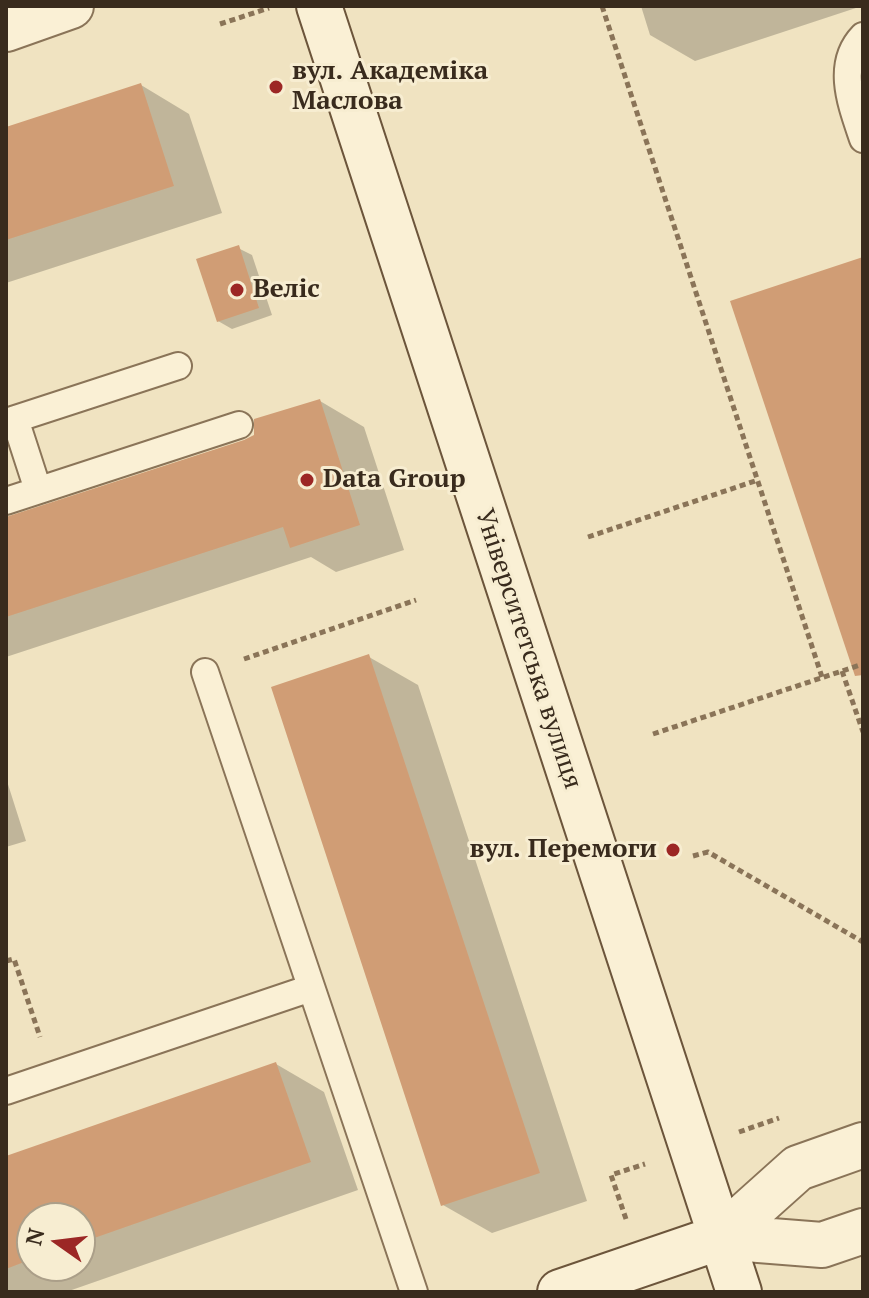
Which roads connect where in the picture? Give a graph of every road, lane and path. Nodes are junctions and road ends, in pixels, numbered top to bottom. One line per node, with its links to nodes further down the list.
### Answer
1 (71, 6): 6 (main road)
2 (274, 6): 5 (path)
3 (319, 6): 35 (main road, Університетська вулиця)
4 (602, 6): 12 (path)
5 (220, 24)
6 (6, 29)
7 (863, 36): 8 (lane)
8 (863, 139)
9 (178, 366): 10 (lane)
10 (10, 421): 13 (lane)
11 (239, 425): 13 (lane)
12 (758, 480): 15 (path); 20 (path)
13 (38, 490): 14 (lane)
14 (6, 501)
15 (588, 537)
16 (416, 600): 19 (path)
17 (863, 664): 18 (path)
18 (842, 671): 20 (path); 21 (path)
19 (205, 672): 26 (lane)
20 (822, 677): 22 (path)
21 (863, 732)
22 (653, 734)
23 (693, 856): 24 (path)
24 (863, 942)
25 (6, 961): 27 (path)
26 (311, 988): 27 (lane); 36 (lane)
27 (53, 1075): 28 (lane)
28 (6, 1091)
29 (780, 1118): 30 (path)
30 (734, 1134)
31 (863, 1145): 35 (main road)
32 (650, 1162): 33 (path)
33 (627, 1224)
34 (863, 1231): 35 (main road)
35 (721, 1237): 37 (main road); 38 (main road, Університетська вулиця)
36 (414, 1292)
37 (560, 1292)
38 (739, 1292)

